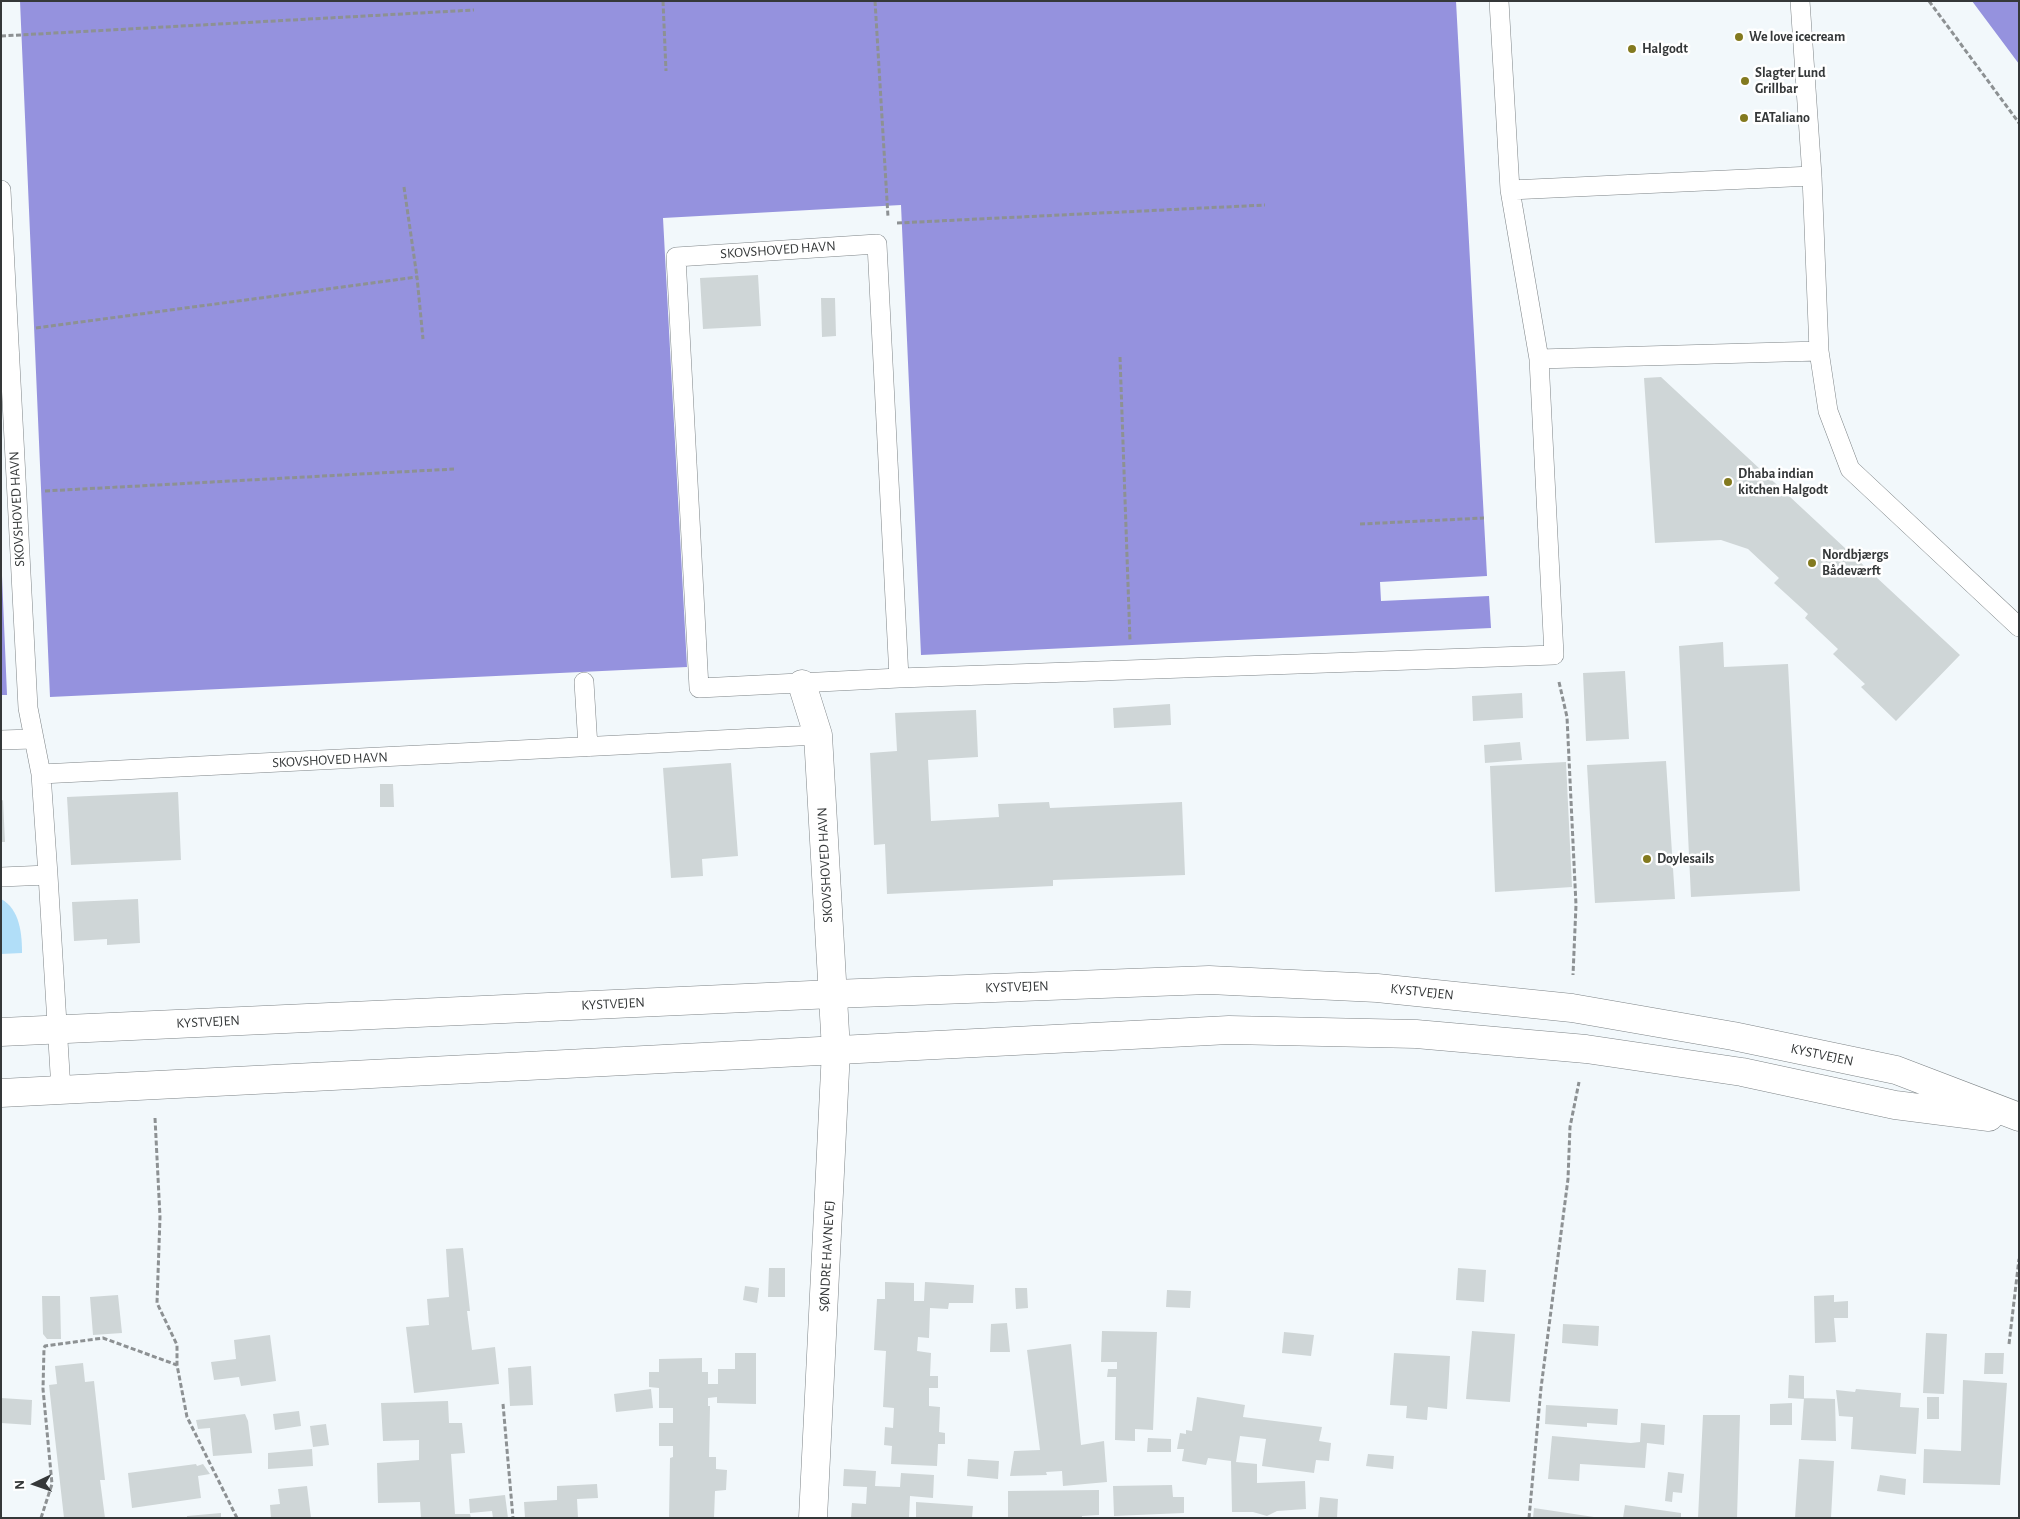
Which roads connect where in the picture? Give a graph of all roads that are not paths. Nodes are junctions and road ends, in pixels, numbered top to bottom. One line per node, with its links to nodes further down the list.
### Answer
1 (1499, 1): 5 (lane)
2 (1800, 1): 3 (lane)
3 (1812, 176): 5 (lane); 6 (lane)
4 (1, 190): 13 (lane, SKOVSHOVED HAVN)
5 (1510, 190): 7 (lane)
6 (1819, 351): 7 (lane); 8 (lane)
7 (1539, 359): 9 (lane)
8 (2019, 627)
9 (899, 678): 11 (lane); 11 (lane, SKOVSHOVED HAVN)
10 (584, 682): 15 (lane)
11 (802, 684): 12 (main road, SKOVSHOVED HAVN)
12 (818, 735): 15 (lane, SKOVSHOVED HAVN); 19 (main road, SKOVSHOVED HAVN)
13 (33, 738): 14 (lane); 16 (lane, SKOVSHOVED HAVN)
14 (1, 740)
15 (588, 747): 16 (lane, SKOVSHOVED HAVN)
16 (41, 774): 17 (lane, SKOVSHOVED HAVN)
17 (48, 875): 18 (lane); 20 (lane, SKOVSHOVED HAVN)
18 (1, 877)
19 (833, 994): 20 (main road, KYSTVEJEN); 22 (main road, SØNDRE HAVNEVEJ); 25 (main road, KYSTVEJEN)
20 (58, 1029): 21 (main road, KYSTVEJEN); 23 (lane, SKOVSHOVED HAVN)
21 (1, 1032)
22 (836, 1050): 23 (main road, KYSTVEJEN); 25 (main road, KYSTVEJEN); 26 (main road, SØNDRE HAVNEVEJ)
23 (61, 1090): 24 (main road, KYSTVEJEN)
24 (1, 1093)
25 (2019, 1119)
26 (813, 1518)

